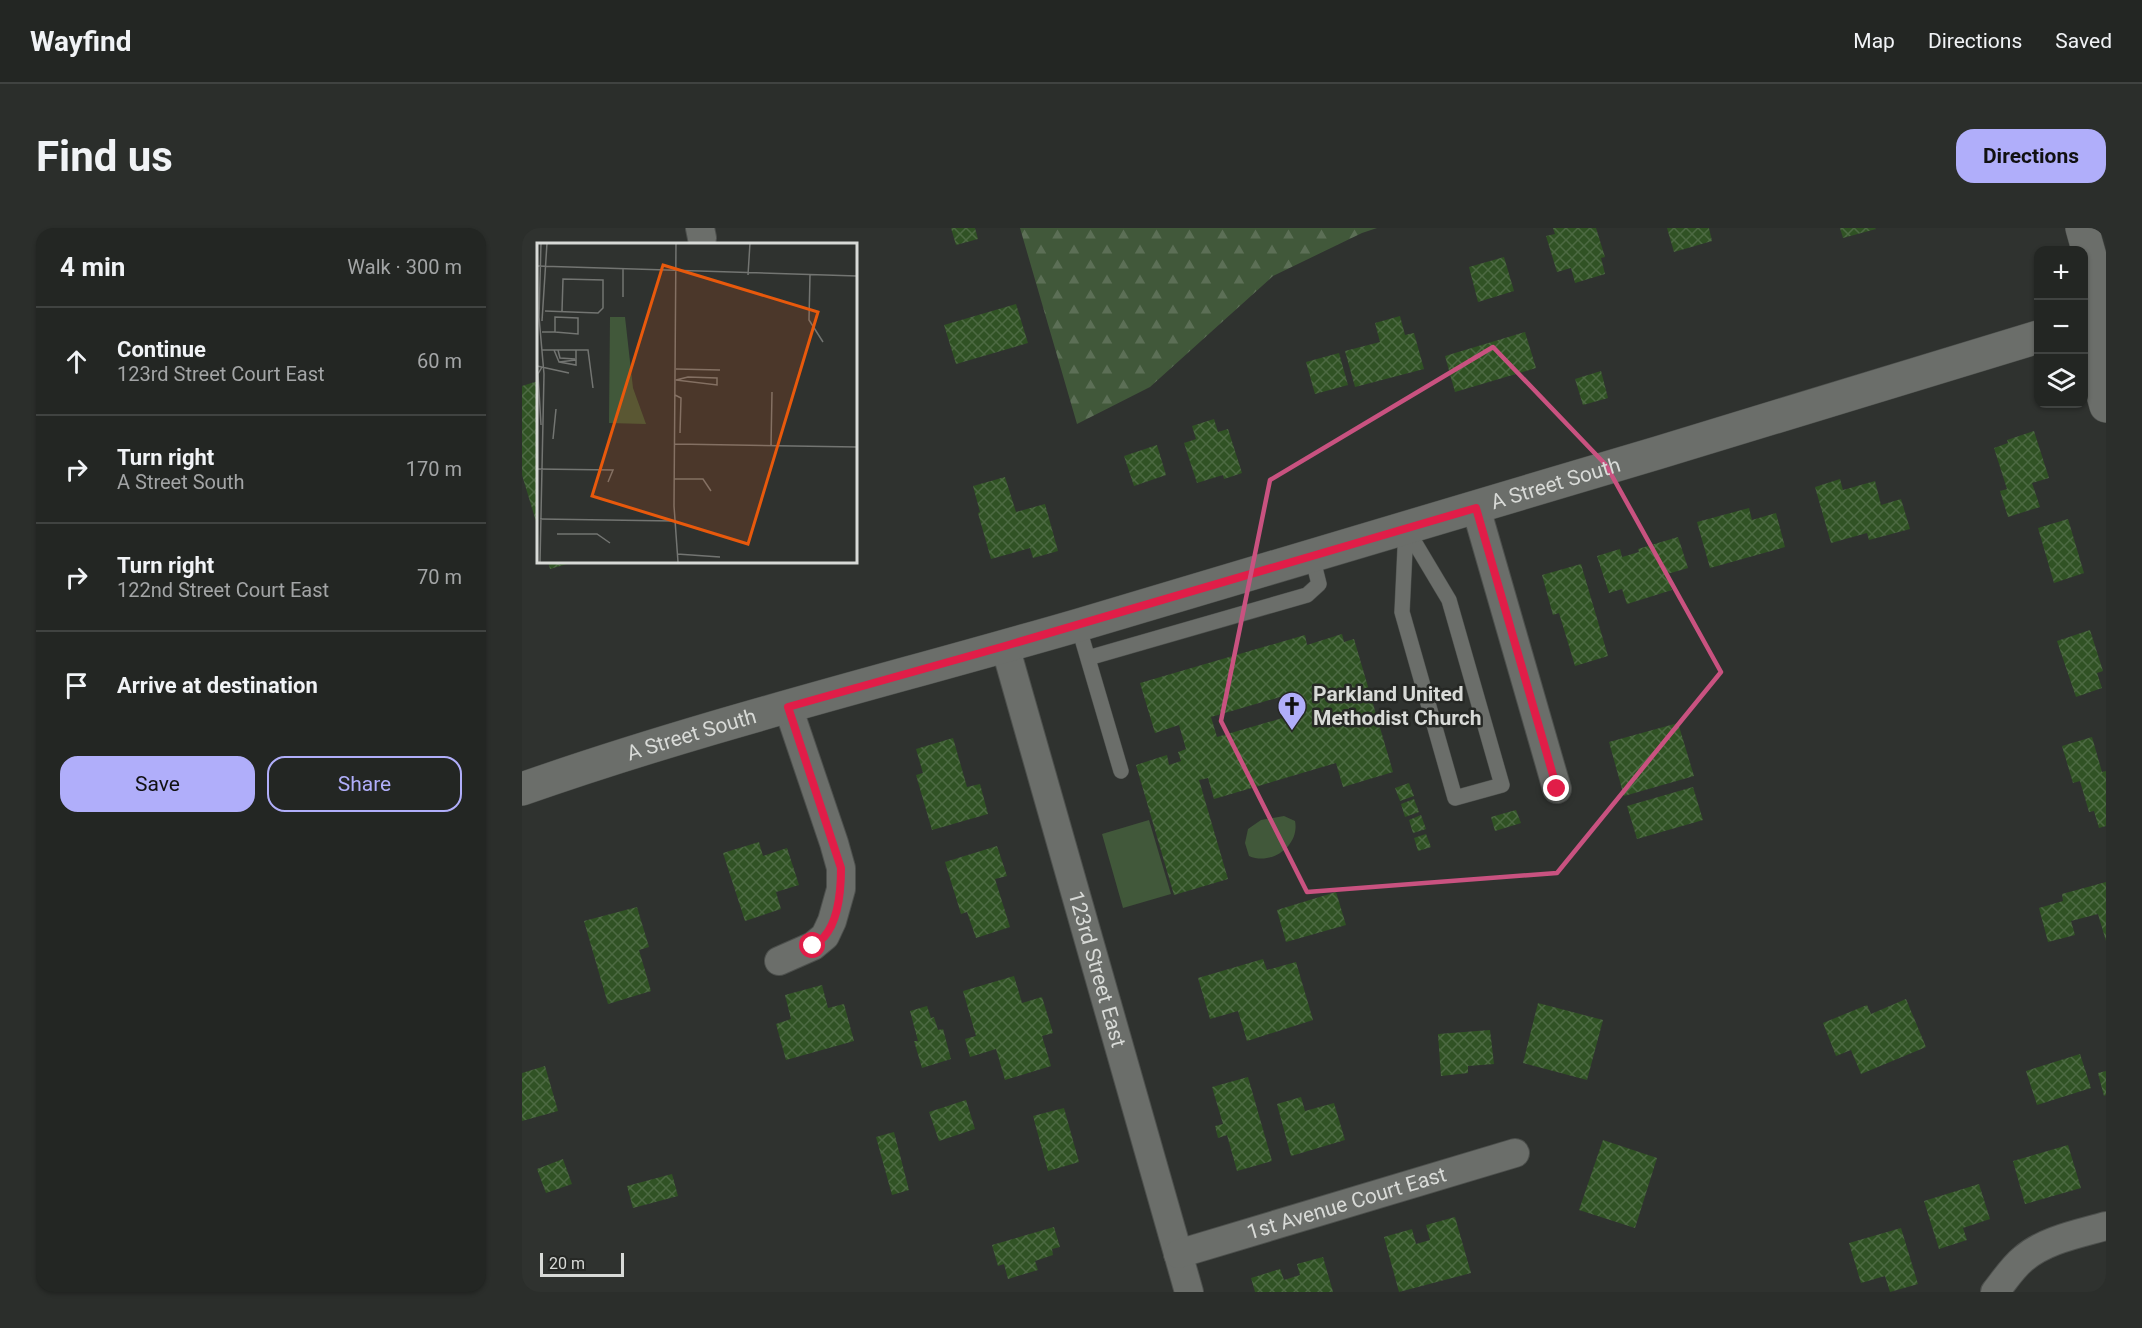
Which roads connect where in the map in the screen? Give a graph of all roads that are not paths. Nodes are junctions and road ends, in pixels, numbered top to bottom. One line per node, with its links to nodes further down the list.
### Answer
1 (2082, 228): 2 (street)
2 (2095, 319): 4 (street)
3 (2034, 339): 5 (street, A Street South)
4 (2106, 406)
5 (1476, 508): 6 (street, A Street South); 14 (street)
6 (1406, 528): 6 (lane); 7 (street, A Street South)
7 (1312, 556): 8 (street, A Street South); 10 (lane)
8 (1078, 625): 9 (street, A Street South); 10 (lane)
9 (1005, 646): 11 (street, A Street South); 18 (street, 123rd Street East)
10 (1088, 658): 12 (lane)
11 (788, 707): 13 (street, A Street South); 15 (street)
12 (1121, 771)
13 (523, 785)
14 (1557, 789)
15 (779, 961)
16 (1515, 1154): 18 (street, 1st Avenue Court East)
17 (2106, 1226): 20 (street)
18 (1178, 1254): 19 (street, 123rd Street East)
19 (1189, 1292)
20 (1995, 1292)

